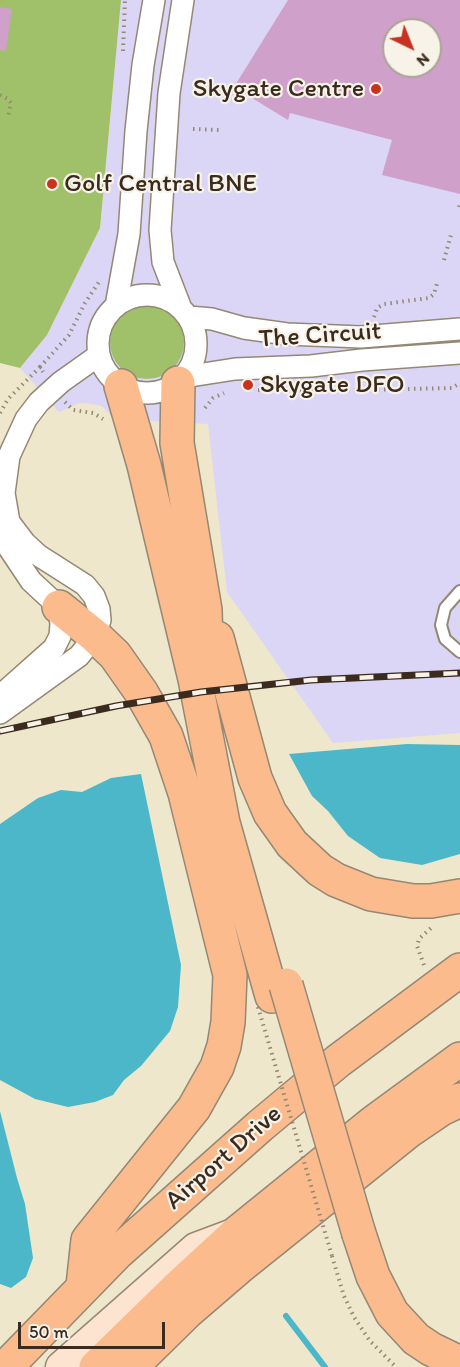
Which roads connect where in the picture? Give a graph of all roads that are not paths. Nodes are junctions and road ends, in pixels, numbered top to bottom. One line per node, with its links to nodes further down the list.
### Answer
1 (154, 0): 3 (street)
2 (183, 0): 4 (street)
3 (116, 306): 4 (street); 7 (street)
4 (185, 311): 5 (street, The Circuit); 8 (street)
5 (460, 329)
6 (460, 353): 8 (street, The Circuit)
7 (99, 355): 9 (street); 10 (street)
8 (181, 380): 9 (street); 13 (main road)
9 (121, 386): 20 (main road)
10 (9, 522): 12 (street); 14 (street)
11 (460, 591): 15 (lane)
12 (59, 607): 14 (main road); 16 (street)
13 (205, 610): 18 (main road); 20 (main road)
14 (95, 636): 17 (street); 25 (main road)
15 (460, 652)
16 (0, 696)
17 (0, 713)
18 (460, 896)
19 (448, 978): 25 (main road, Airport Drive)
20 (272, 996): 24 (main road)
21 (460, 1059): 23 (main road, Airport Drive)
22 (460, 1100): 30 (main road)
23 (238, 1232): 28 (main road, Airport Drive); 29 (main road, Airport Drive)
24 (346, 1245): 26 (main road); 31 (main road)
25 (83, 1286): 27 (main road, Airport Drive)
26 (460, 1363)
27 (6, 1367)
28 (61, 1367)
29 (96, 1367)
30 (131, 1367)
31 (426, 1367)

